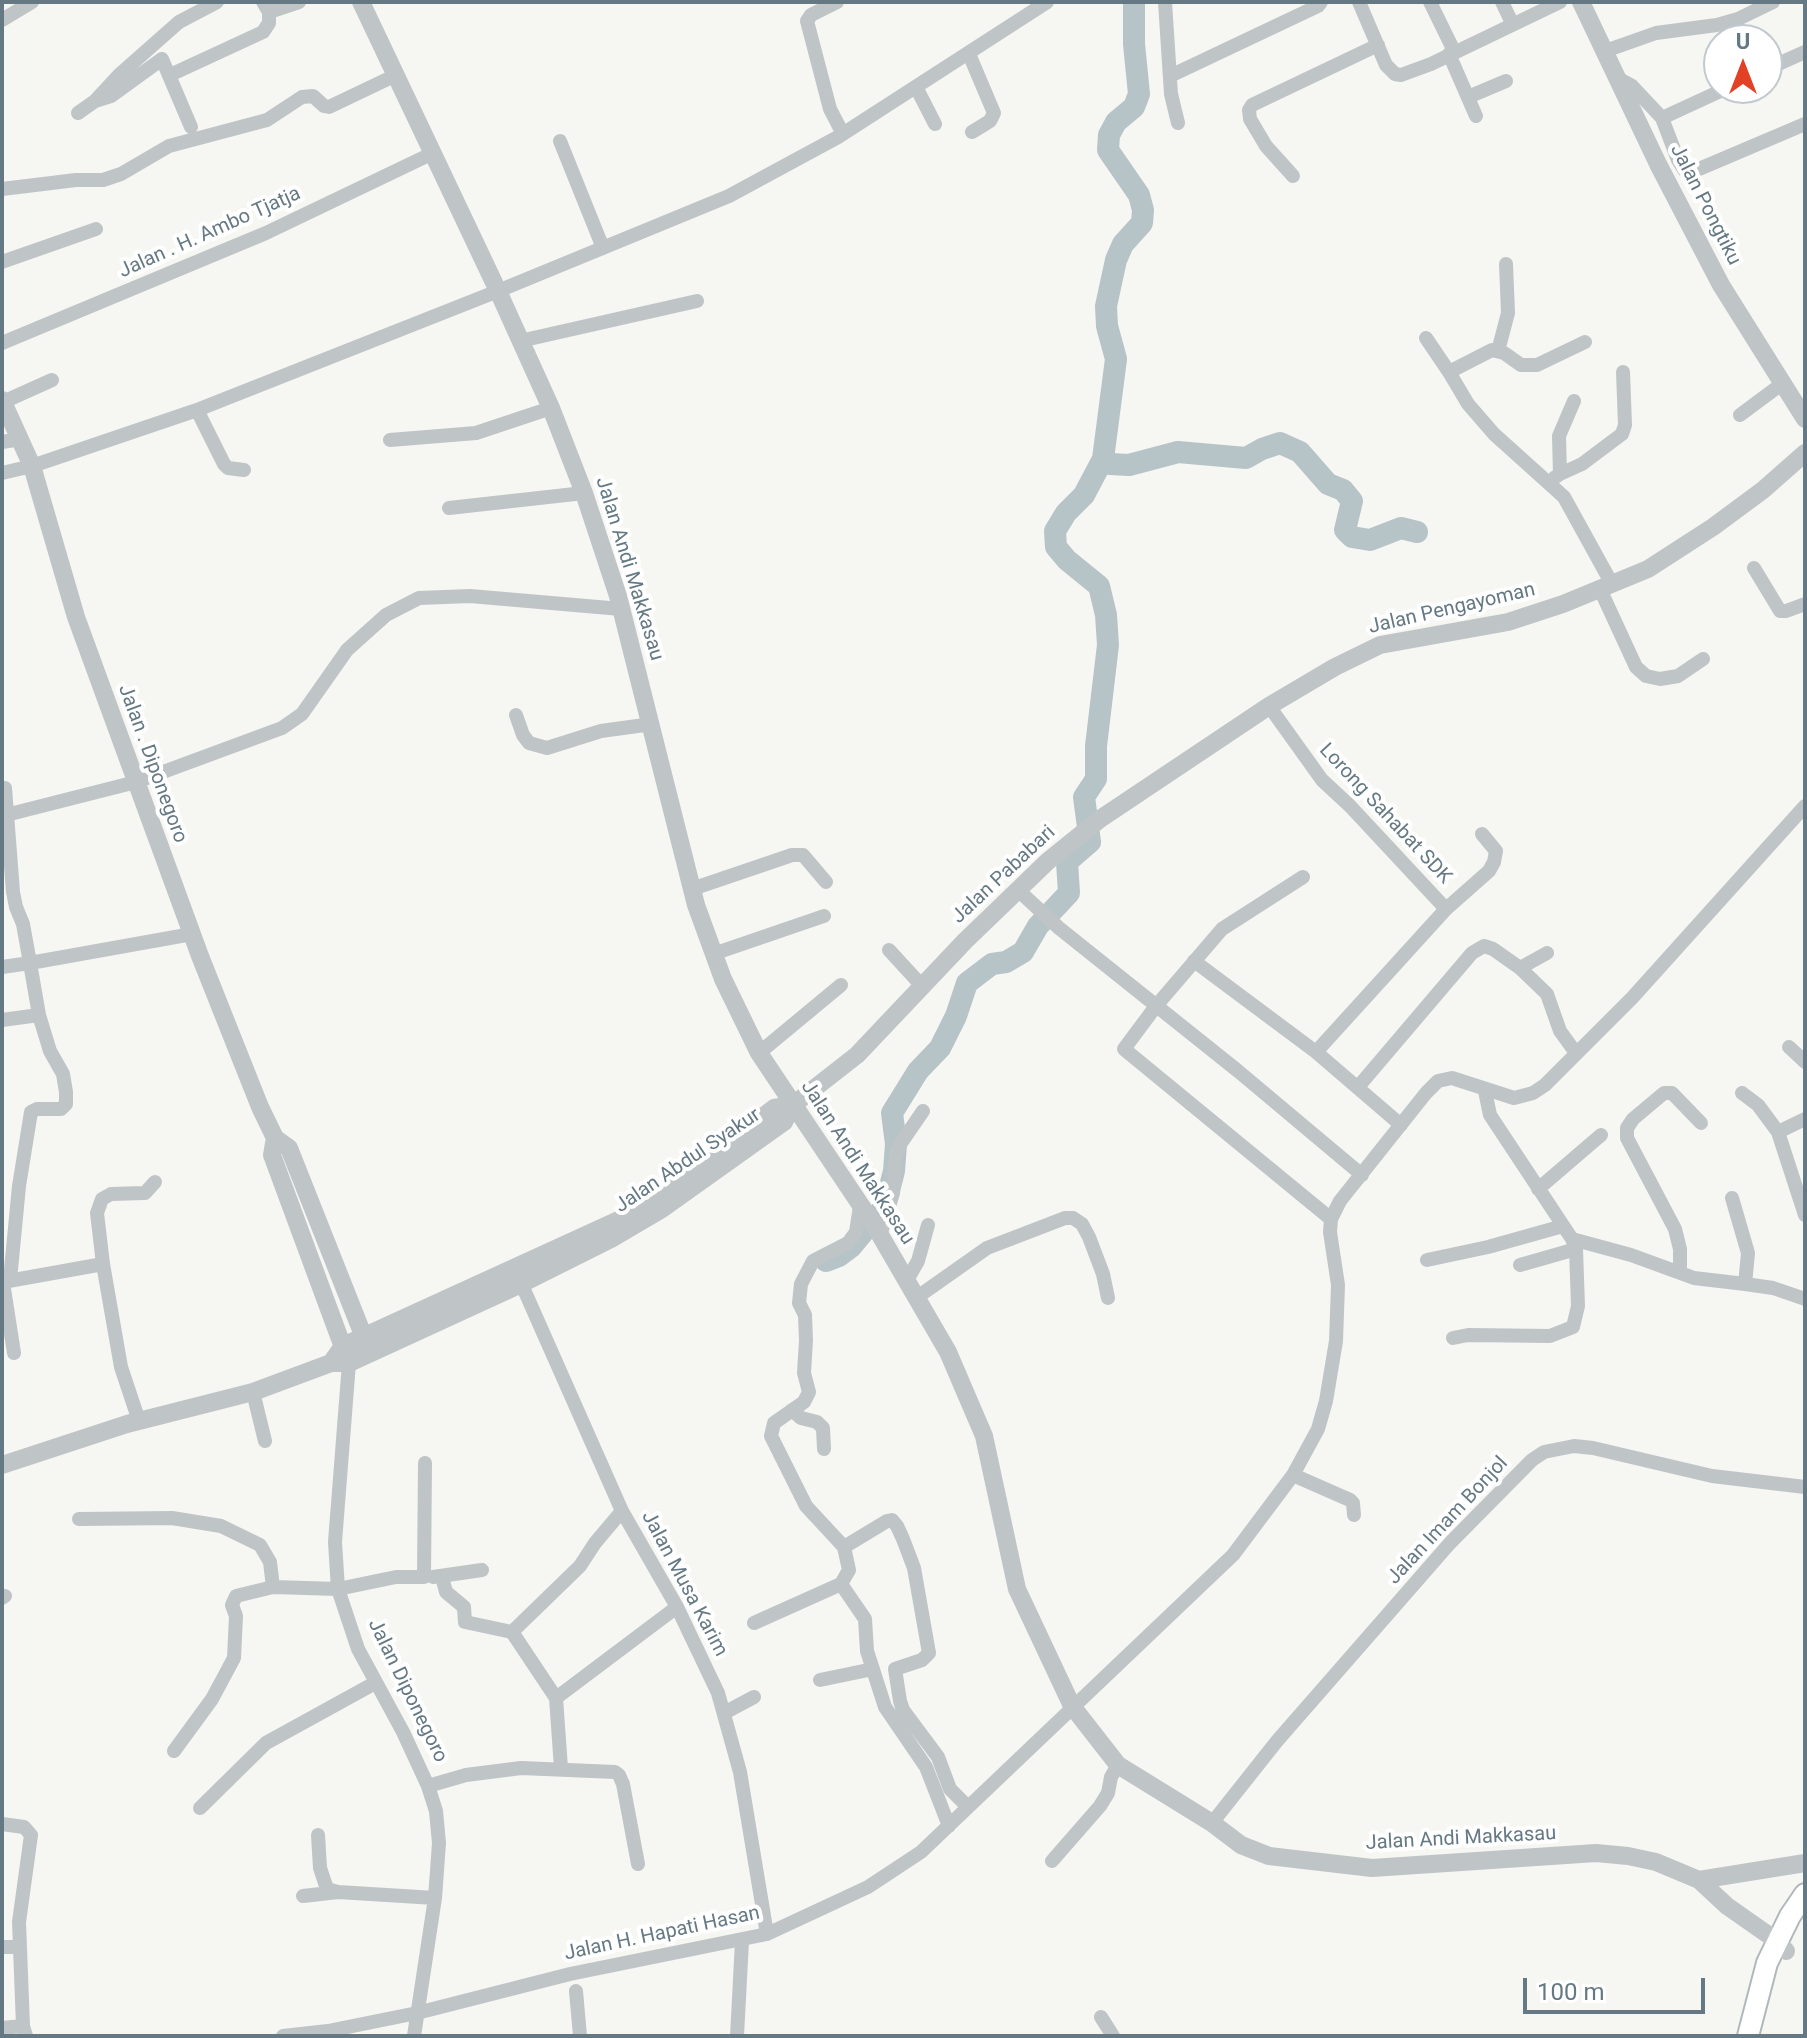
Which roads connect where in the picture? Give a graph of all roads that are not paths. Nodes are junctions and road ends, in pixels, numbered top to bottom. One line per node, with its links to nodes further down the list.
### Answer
1 (32, 2): 16 (street)
2 (217, 2): 22 (street)
3 (299, 2): 15 (street)
4 (361, 2): 26 (street, Jalan Andi Makkasau)
5 (837, 2): 41 (street)
6 (1047, 2): 23 (street)
7 (1166, 2): 27 (street)
8 (1321, 2): 27 (street)
9 (1359, 2): 18 (street)
10 (1430, 2): 20 (street)
11 (1502, 2): 17 (street)
12 (1560, 2): 17 (street)
13 (1581, 2): 19 (street, Jalan Pongtiku)
14 (1773, 2): 19 (street)
15 (266, 7): 25 (street)
16 (2, 20)
17 (1512, 23): 20 (street)
18 (1378, 45): 20 (street); 44 (street)
19 (1605, 51): 28 (street, Jalan Pongtiku)
20 (1451, 52): 31 (street)
21 (1805, 52): 24 (street)
22 (157, 53): 25 (street); 33 (street)
23 (969, 54): 30 (street); 40 (street)
24 (1783, 62)
25 (170, 75): 39 (street)
26 (394, 76): 43 (street, Jalan Andi Makkasau); 45 (street)
27 (1170, 76): 36 (street)
28 (1619, 79): 35 (street); 60 (street, Jalan Pongtiku)
29 (1506, 81): 31 (street)
30 (916, 87): 37 (street); 41 (street)
31 (1468, 97): 34 (street)
32 (1703, 99): 35 (street)
33 (78, 113)
34 (1476, 116)
35 (1662, 118): 38 (street)
36 (1178, 123)
37 (935, 124)
38 (1805, 124)
39 (191, 127)
40 (972, 132)
41 (843, 134): 47 (street)
42 (560, 141): 47 (street)
43 (431, 154): 50 (street, Jalan Andi Makkasau); 55 (street, Jalan . H. Ambo Tjatja)
44 (1293, 176)
45 (2, 189)
46 (96, 229): 48 (street)
47 (603, 248): 50 (street)
48 (2, 262)
49 (1506, 264): 56 (street)
50 (498, 291): 53 (street, Jalan Andi Makkasau); 64 (street)
51 (697, 301): 53 (street)
52 (1426, 338): 57 (street)
53 (520, 341): 63 (street, Jalan Andi Makkasau)
54 (1585, 342): 56 (street)
55 (2, 343)
56 (1498, 351): 57 (street)
57 (1449, 372): 73 (street)
58 (1623, 372): 73 (street)
59 (52, 380): 61 (street)
60 (1783, 383): 65 (street); 66 (street, Jalan Pongtiku)
61 (2, 401): 68 (street, Jalan . Diponegoro)
62 (1574, 401): 73 (street)
63 (551, 408): 67 (street); 74 (street, Jalan Andi Makkasau)
64 (197, 410): 70 (street); 71 (street)
65 (1740, 415)
66 (1805, 419)
67 (390, 440)
68 (11, 441): 70 (street, Jalan . Diponegoro)
69 (1805, 453): 77 (street, Jalan Pengayoman)
70 (32, 466): 72 (street); 85 (street, Jalan . Diponegoro)
71 (244, 470)
72 (2, 473)
73 (1554, 478): 77 (street)
74 (584, 493): 75 (street); 79 (street, Jalan Andi Makkasau)
75 (449, 508)
76 (1754, 568): 78 (street)
77 (1606, 586): 80 (street); 81 (street, Jalan Pengayoman)
78 (1805, 604)
79 (621, 609): 83 (street, Jalan Andi Makkasau); 85 (street)
80 (1703, 659)
81 (1269, 706): 94 (street, Jalan Pababari); 96 (street, Lorong Sahabat SDK)
82 (516, 715): 83 (street)
83 (652, 724): 93 (street, Jalan Andi Makkasau)
84 (2, 772): 86 (street)
85 (136, 782): 88 (street); 98 (street, Jalan . Diponegoro)
86 (4, 788): 88 (street)
87 (1805, 806): 114 (street)
88 (11, 814): 90 (street)
89 (1482, 834): 96 (street)
90 (6, 848): 95 (street)
91 (1303, 877): 102 (street)
92 (826, 882): 93 (street)
93 (692, 889): 101 (street, Jalan Andi Makkasau)
94 (1018, 890): 107 (street, Jalan Pababari); 108 (street)
95 (9, 908): 103 (street)
96 (1446, 909): 112 (street)
97 (824, 916): 101 (street)
98 (192, 934): 103 (street); 126 (street, Jalan . Diponegoro)
99 (889, 950): 107 (street)
100 (1547, 953): 105 (street)
101 (713, 954): 113 (street, Jalan Andi Makkasau)
102 (1194, 961): 108 (street); 112 (street)
103 (30, 963): 104 (street); 109 (street)
104 (2, 967)
105 (1520, 968): 114 (street); 116 (street)
106 (841, 985): 113 (street)
107 (922, 986): 119 (street, Jalan Pababari)
108 (1156, 1006): 127 (street); 132 (street)
109 (39, 1015): 110 (street); 142 (street)
110 (2, 1020)
111 (1789, 1047): 115 (street)
112 (1316, 1052): 116 (street)
113 (759, 1053): 119 (street, Jalan Andi Makkasau)
114 (1576, 1053): 117 (street)
115 (1805, 1062)
116 (1358, 1087): 123 (street)
117 (1485, 1091): 123 (street); 129 (street)
118 (1742, 1093): 124 (street)
119 (793, 1105): 133 (street, Jalan Andi Makkasau); 141 (street, Jalan Abdul Syakur)
120 (923, 1111): 133 (street)
121 (1805, 1119): 124 (street)
122 (1701, 1123): 140 (street)
123 (1401, 1125): 127 (street)
124 (1778, 1132): 131 (street)
125 (1601, 1135): 129 (street)
126 (275, 1138): 147 (street); 151 (street, Jalan Diponegoro)
127 (1362, 1175): 132 (street)
128 (155, 1182): 138 (street)
129 (1538, 1189): 135 (street)
130 (1732, 1198): 143 (street)
131 (1805, 1215)
132 (1331, 1219): 159 (street, Jalan H. Hapati Hasan)
133 (871, 1221): 144 (street, Jalan Andi Makkasau); 153 (street)
134 (928, 1225): 144 (street)
135 (1563, 1226): 136 (street); 137 (street)
136 (1574, 1244): 139 (street); 140 (street); 148 (street)
137 (1427, 1260)
138 (103, 1264): 142 (street); 154 (street)
139 (1520, 1265)
140 (1680, 1272): 143 (street)
141 (518, 1276): 147 (street, Jalan Abdul Syakur); 150 (street, Jalan Abdul Syakur); 161 (street, Jalan Musa Karim)
142 (5, 1282): 149 (street)
143 (1745, 1284): 146 (street)
144 (911, 1290): 145 (street); 179 (street, Jalan Andi Makkasau)
145 (1108, 1298)
146 (1805, 1299)
147 (363, 1336): 150 (street); 151 (street, Jalan Abdul Syakur)
148 (1453, 1338)
149 (14, 1353)
150 (370, 1355): 151 (street, Jalan Abdul Syakur)
151 (341, 1358): 152 (street, Jalan Abdul Syakur); 170 (street, Jalan Diponegoro)
152 (253, 1392): 154 (street, Jalan Abdul Syakur); 155 (street)
153 (796, 1414): 156 (street); 164 (street)
154 (139, 1421): 158 (street, Jalan Abdul Syakur)
155 (265, 1441)
156 (824, 1449)
157 (425, 1463): 166 (street)
158 (2, 1465)
159 (1293, 1475): 162 (street); 179 (street, Jalan H. Hapati Hasan)
160 (1805, 1487): 187 (street, Jalan Imam Bonjol)
161 (622, 1511): 171 (street, Jalan Musa Karim); 173 (street)
162 (1354, 1515)
163 (79, 1519): 169 (street)
164 (844, 1547): 168 (street); 174 (street)
165 (482, 1570): 167 (street)
166 (424, 1577): 167 (street); 170 (street)
167 (442, 1577): 173 (street)
168 (841, 1584): 172 (street); 174 (street)
169 (273, 1587): 170 (street); 181 (street)
170 (338, 1589): 176 (street, Jalan Diponegoro)
171 (677, 1607): 178 (street); 180 (street, Jalan Musa Karim)
172 (754, 1623)
173 (512, 1632): 178 (street)
174 (883, 1673): 175 (street); 186 (street); 186 (street)
175 (820, 1680)
176 (375, 1683): 184 (street, Jalan Diponegoro); 185 (street)
177 (754, 1697): 180 (street)
178 (556, 1698): 183 (street)
179 (1072, 1706): 182 (street, Jalan Andi Makkasau); 186 (street, Jalan H. Hapati Hasan)
180 (724, 1713): 199 (street, Jalan Musa Karim)
181 (174, 1751)
182 (1118, 1765): 187 (street, Jalan Andi Makkasau); 190 (street)
183 (561, 1768): 184 (street); 192 (street)
184 (428, 1786): 197 (street, Jalan Diponegoro)
185 (200, 1808)
186 (958, 1817): 199 (street, Jalan H. Hapati Hasan)
187 (1212, 1823): 193 (street, Jalan Andi Makkasau)
188 (2, 1824): 203 (street)
189 (318, 1835): 194 (street)
190 (1052, 1861)
191 (1805, 1863): 193 (street)
192 (638, 1864)
193 (1699, 1880): 201 (street)
194 (338, 1892): 196 (street); 197 (street)
195 (1805, 1894): 201 (main road)
196 (303, 1896)
197 (435, 1898): 205 (street, Jalan Diponegoro)
198 (1805, 1917): 201 (main road)
199 (767, 1934): 200 (street, Jalan H. Hapati Hasan)
200 (742, 1941): 205 (street, Jalan H. Hapati Hasan); 213 (street)
201 (1781, 1946): 215 (main road); 216 (main road)
202 (2, 1947): 203 (street)
203 (19, 1947): 208 (street)
204 (576, 1991): 212 (street)
205 (417, 2013): 209 (street, Jalan H. Hapati Hasan); 211 (street, Jalan Diponegoro)
206 (1101, 2017): 214 (street)
207 (2, 2028): 208 (street)
208 (25, 2031)
209 (328, 2034): 210 (street, Jalan H. Hapati Hasan)
210 (283, 2036)
211 (414, 2036)
212 (580, 2036)
213 (737, 2036)
214 (1113, 2036)
215 (1748, 2036)
216 (1760, 2036)

